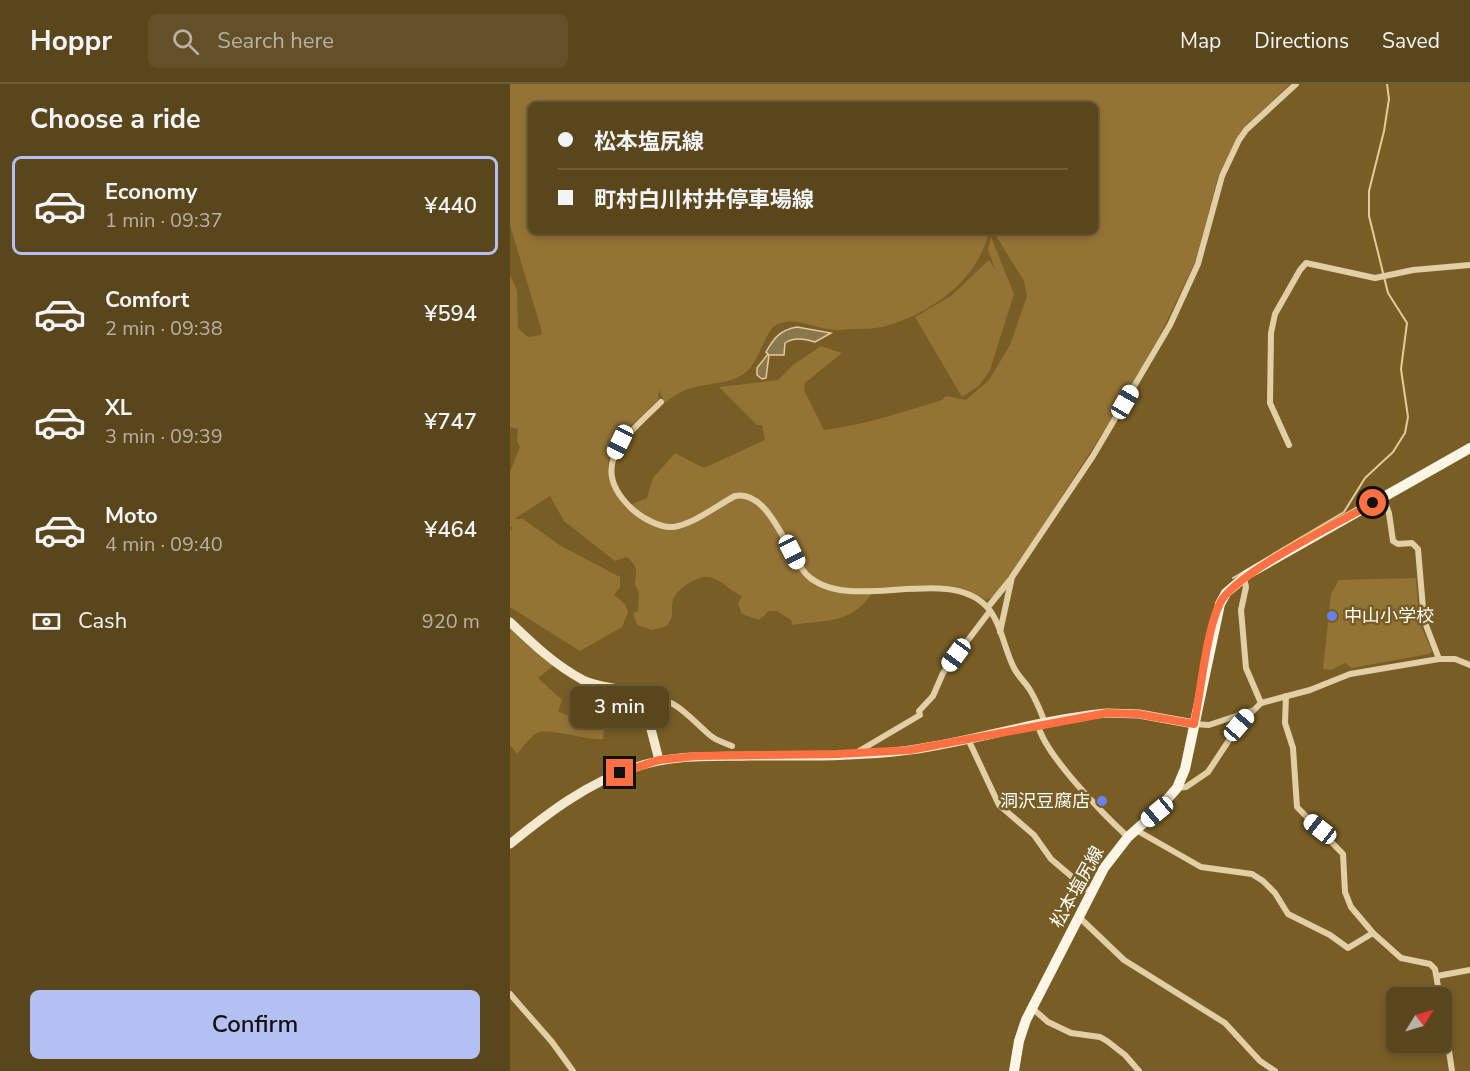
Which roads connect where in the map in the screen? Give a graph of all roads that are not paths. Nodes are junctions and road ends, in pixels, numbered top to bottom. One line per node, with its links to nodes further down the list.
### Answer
1 (1296, 84): 7 (street)
2 (1470, 265): 4 (street)
3 (661, 402): 9 (street)
4 (1289, 445)
5 (1470, 448): 6 (main road, 松本塩尻線)
6 (1383, 497): 8 (main road, 松本塩尻線); 12 (street)
7 (1012, 577): 9 (street); 11 (street)
8 (1244, 578): 16 (street); 19 (main road, 松本塩尻線)
9 (989, 609): 11 (street); 22 (street)
10 (510, 622): 15 (main road)
11 (1000, 632): 18 (street)
12 (1439, 659): 13 (street); 14 (street)
13 (1470, 665)
14 (1286, 696): 16 (street); 29 (street)
15 (644, 702): 21 (street); 23 (main road)
16 (1261, 703): 17 (street)
17 (1251, 711): 19 (street); 24 (street)
18 (1041, 724): 19 (main road); 20 (main road); 25 (street)
19 (1194, 724): 24 (main road, 松本塩尻線)
20 (968, 739): 22 (main road); 27 (street)
21 (732, 746)
22 (854, 754): 23 (main road)
23 (659, 760): 26 (main road)
24 (1177, 788): 25 (main road, 松本塩尻線)
25 (1132, 833): 27 (main road, 松本塩尻線); 29 (street)
26 (510, 844)
27 (1091, 893): 28 (main road, 松本塩尻線)
28 (1079, 917): 34 (main road, 松本塩尻線); 39 (street)
29 (1373, 933): 31 (street)
30 (1470, 970): 31 (street)
31 (1437, 976): 32 (street)
32 (1438, 987)
33 (510, 994): 36 (street)
34 (1032, 1008): 37 (main road, 松本塩尻線); 38 (street)
35 (1449, 1053): 40 (street)
36 (573, 1071)
37 (1014, 1071)
38 (1139, 1071)
39 (1275, 1071)
40 (1452, 1071)

